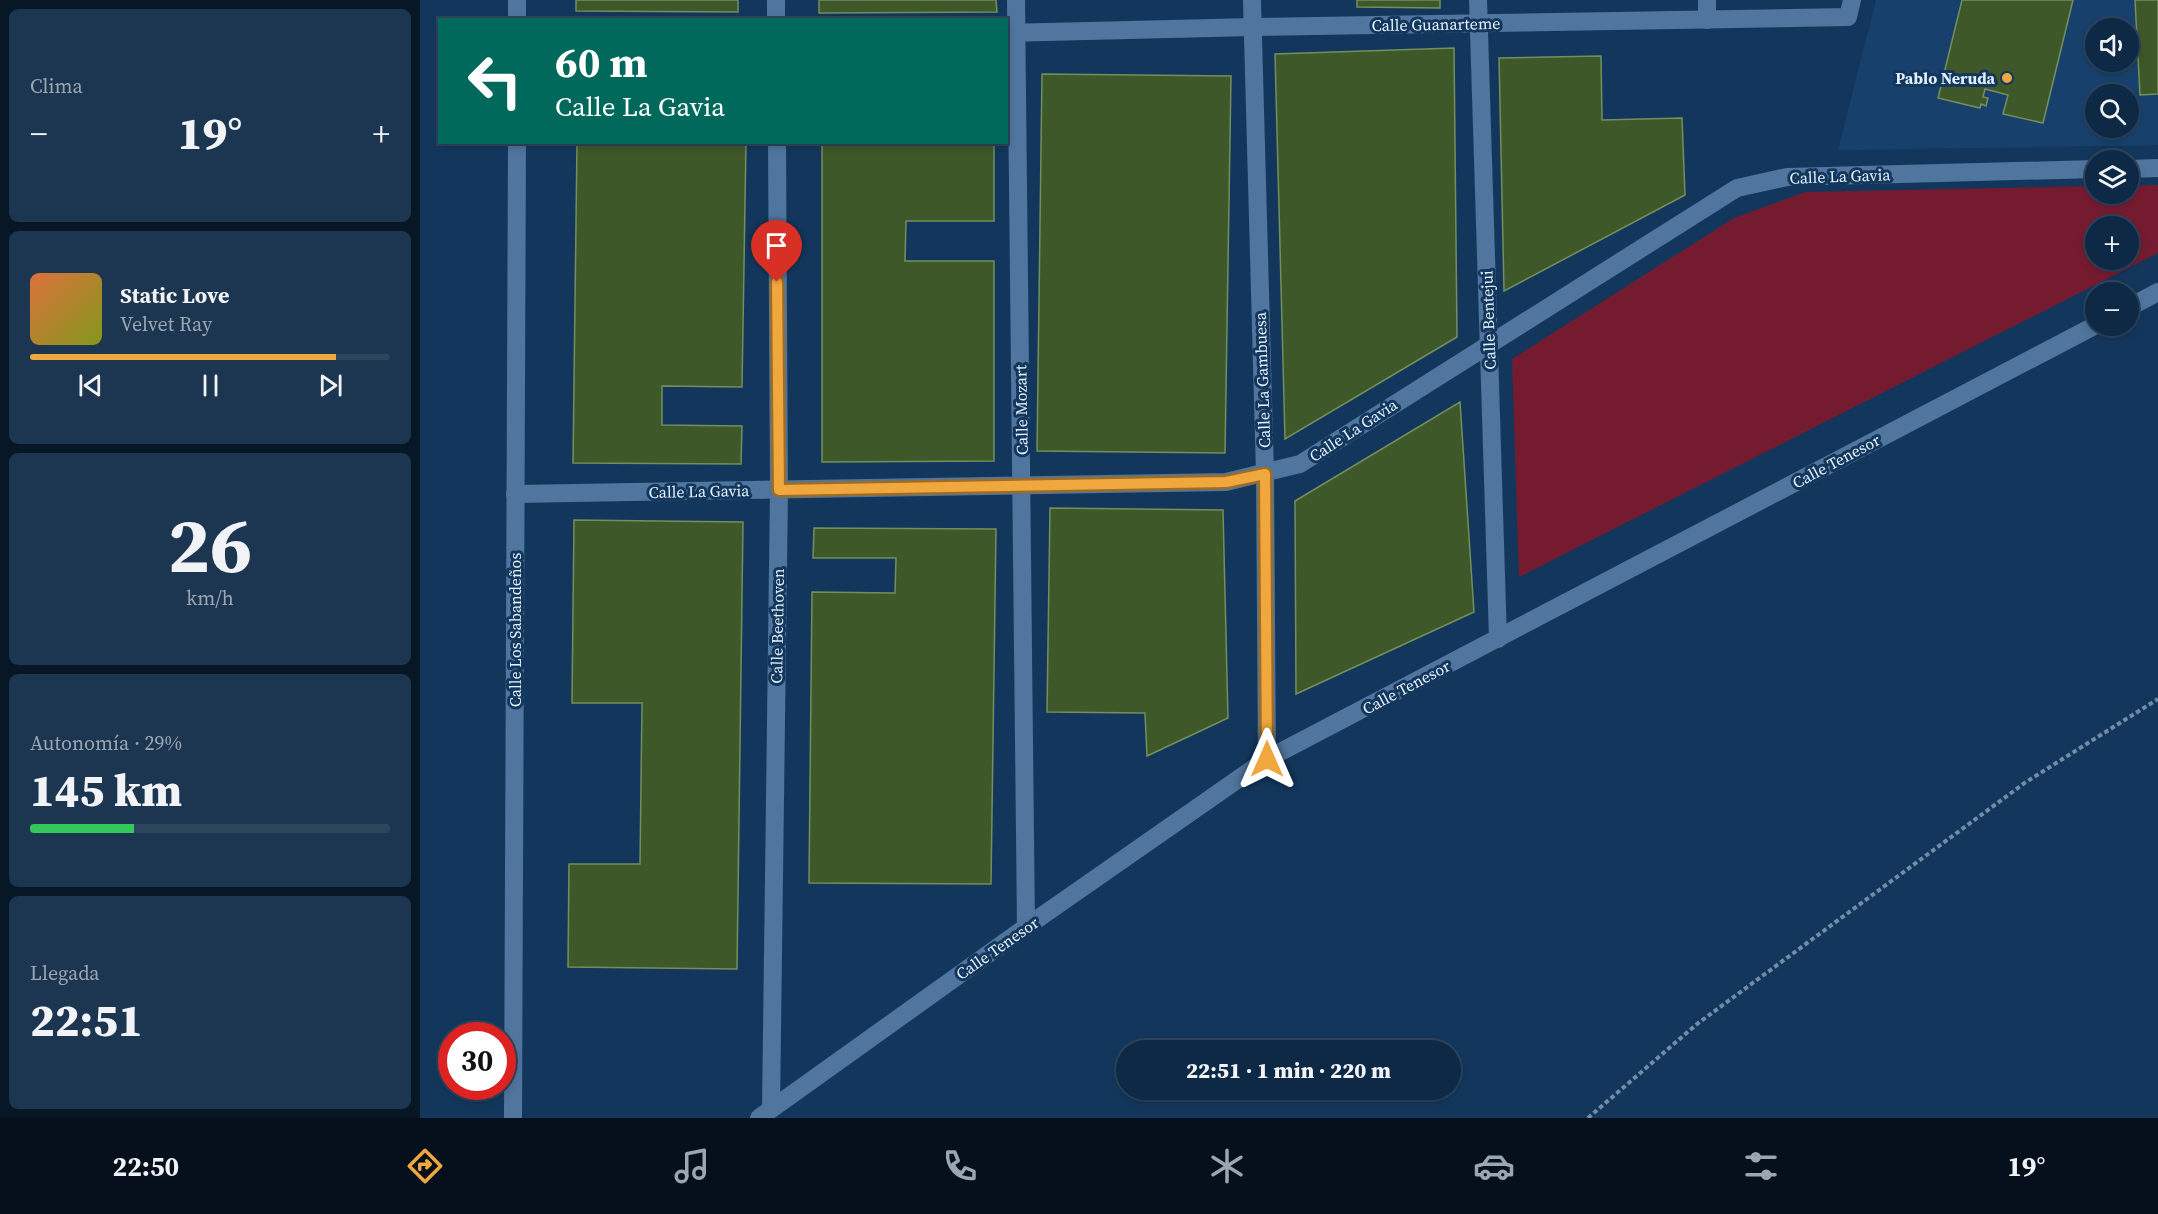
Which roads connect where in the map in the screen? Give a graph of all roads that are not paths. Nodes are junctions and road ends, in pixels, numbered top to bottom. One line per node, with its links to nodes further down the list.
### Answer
1 (517, 0): 8 (street)
2 (776, 0): 9 (street)
3 (1016, 0): 13 (street, Calle Mozart)
4 (1252, 0): 12 (street, Calle La Gambuesa)
5 (1478, 0): 11 (street, Calle Bentejui)
6 (1707, 0): 10 (street)
7 (1852, 0): 10 (street, Calle Guanarteme)
8 (517, 18)
9 (776, 18)
10 (1707, 20): 11 (street, Calle Guanarteme)
11 (1479, 24): 12 (street, Calle Guanarteme); 22 (street, Calle Bentejui)
12 (1252, 27): 13 (street, Calle Guanarteme); 23 (street, Calle La Gambuesa)
13 (1011, 33): 24 (street, Calle Mozart)
14 (517, 144): 26 (street, Calle Los Sabandeños)
15 (777, 144): 25 (street, Calle Beethoven)
16 (2158, 168): 17 (street)
17 (2139, 169)
18 (2085, 170): 22 (street, Calle La Gavia)
19 (2158, 292): 20 (street)
20 (2139, 302)
21 (2085, 331): 27 (street, Calle Tenesor)
22 (1488, 344): 23 (street, Calle La Gavia); 27 (street, Calle Bentejui)
23 (1265, 474): 24 (street, Calle La Gavia); 28 (street, Calle La Gambuesa)
24 (1022, 485): 25 (street, Calle La Gavia); 29 (street, Calle Mozart)
25 (779, 490): 26 (street, Calle La Gavia); 30 (street, Calle Beethoven)
26 (515, 494): 31 (street, Calle Los Sabandeños)
27 (1498, 639): 28 (street, Calle Tenesor)
28 (1267, 759): 29 (street, Calle Tenesor)
29 (1026, 927): 30 (street, Calle Tenesor)
30 (765, 1114)
31 (513, 1118)

